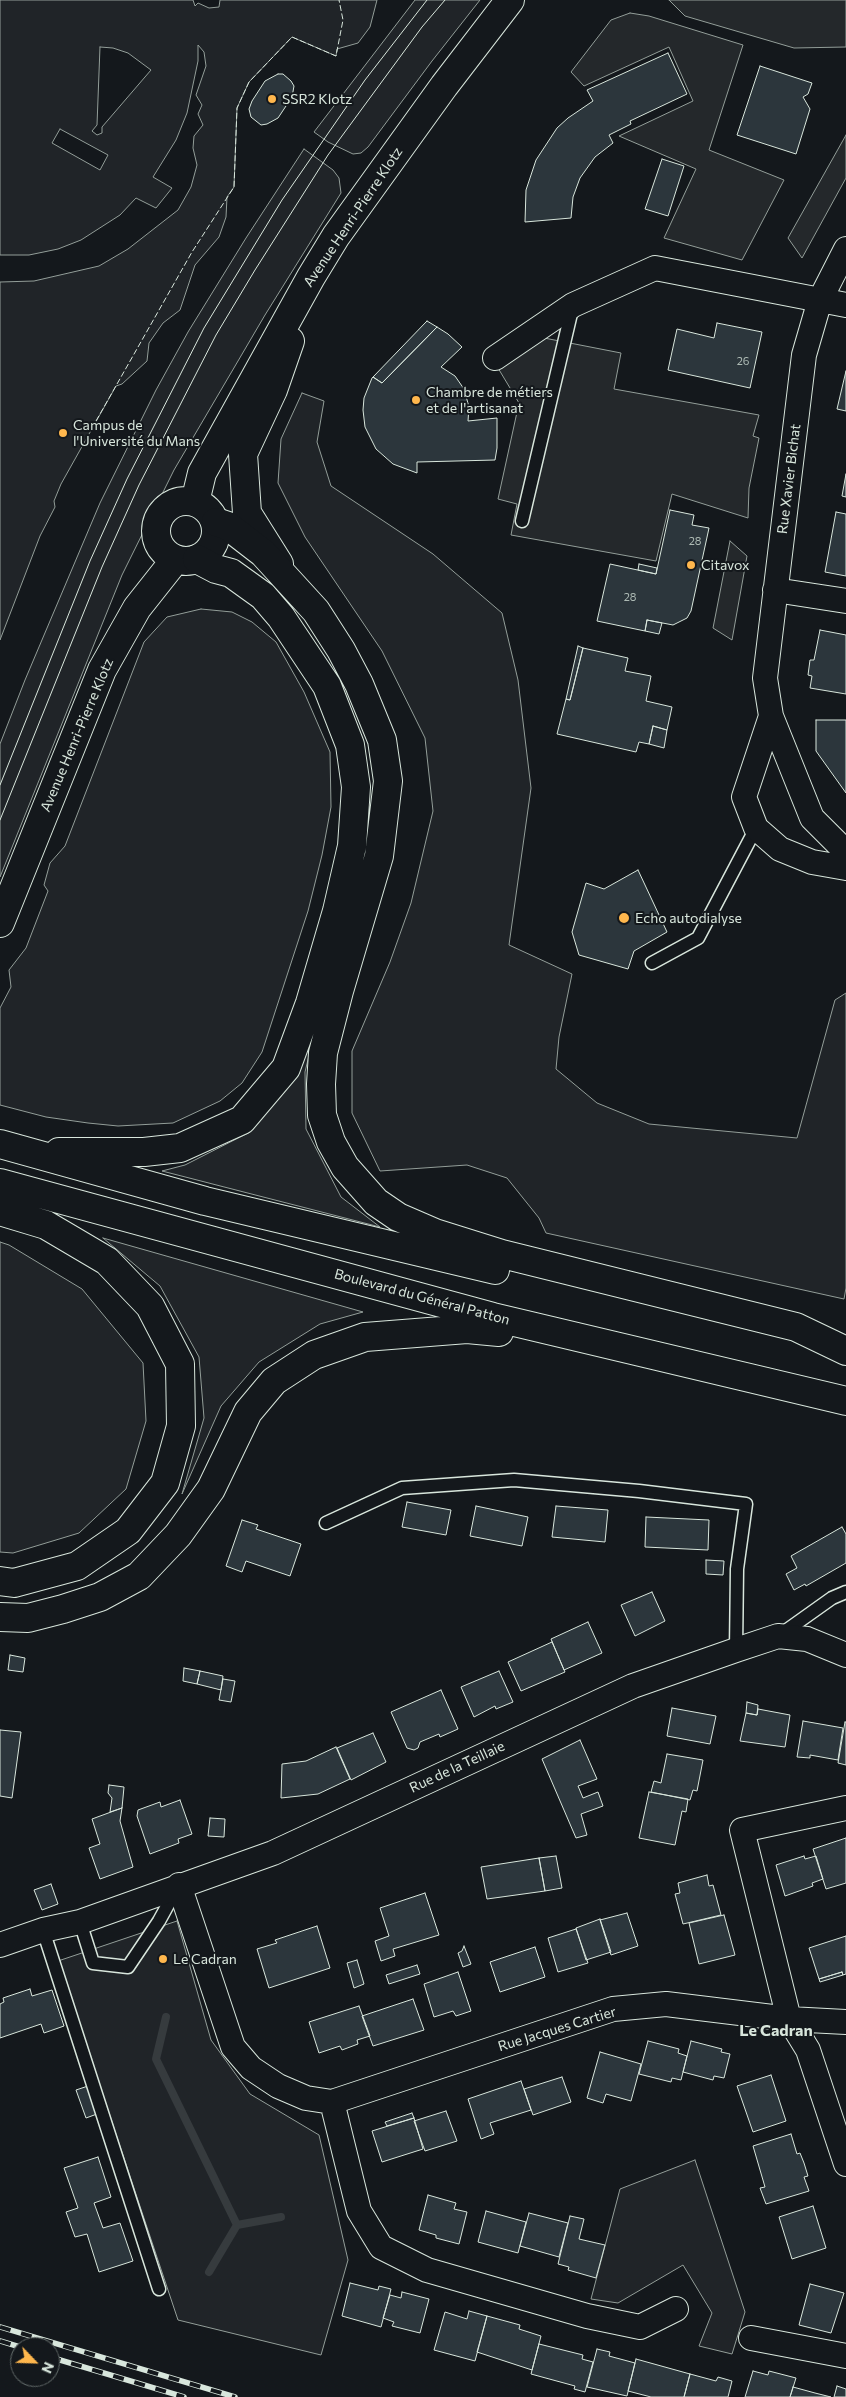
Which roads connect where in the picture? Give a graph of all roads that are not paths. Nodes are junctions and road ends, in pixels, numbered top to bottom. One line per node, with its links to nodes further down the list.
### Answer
1 (510, 0): 3 (main road, Avenue Henri-Pierre Klotz)
2 (846, 249): 4 (street, Rue Xavier Bichat)
3 (311, 277): 8 (main road, Avenue Henri-Pierre Klotz); 12 (main road)
4 (820, 300): 5 (street); 6 (street); 13 (street, Rue Xavier Bichat)
5 (573, 305): 7 (street); 9 (lane)
6 (846, 305)
7 (495, 358)
8 (195, 502): 10 (main road); 11 (main road)
9 (522, 521)
10 (216, 522): 11 (main road, Avenue Henri-Pierre Klotz); 12 (main road)
11 (186, 559): 19 (main road, Avenue Henri-Pierre Klotz); 22 (main road)
12 (284, 574): 26 (main road)
13 (775, 590): 14 (street); 15 (street, Rue Xavier Bichat)
14 (846, 601)
15 (771, 716): 16 (street, Rue Xavier Bichat); 17 (street, Rue Xavier Bichat)
16 (756, 828): 18 (street, Rue Xavier Bichat); 20 (lane)
17 (846, 852)
18 (846, 868)
19 (0, 923)
20 (652, 963)
21 (0, 1144): 22 (main road)
22 (30, 1153): 26 (main road)
23 (0, 1183): 25 (main road, Boulevard du Général Patton)
24 (0, 1211): 29 (main road)
25 (586, 1339): 27 (main road, Boulevard du Général Patton); 31 (main road)
26 (846, 1352)
27 (846, 1401)
28 (326, 1523): 33 (lane)
29 (0, 1581)
30 (846, 1592): 32 (lane)
31 (0, 1618)
32 (778, 1636): 33 (street, Rue de la Teillaie); 34 (street, Rue de la Teillaie)
33 (736, 1650): 36 (street, Rue de la Teillaie)
34 (846, 1654)
35 (846, 1808): 40 (street)
36 (179, 1885): 37 (street, Rue de la Teillaie); 37 (lane); 42 (street, Rue Jacques Cartier)
37 (80, 1922): 38 (street, Rue de la Teillaie)
38 (43, 1930): 39 (street, Rue de la Teillaie); 44 (lane)
39 (0, 1945)
40 (789, 2019): 41 (street, Rue Jacques Cartier); 42 (street, Rue Jacques Cartier); 43 (street)
41 (846, 2022)
42 (332, 2102): 45 (street)
43 (846, 2164)
44 (159, 2289)
45 (676, 2309)
46 (751, 2338): 47 (street)
47 (846, 2356)

